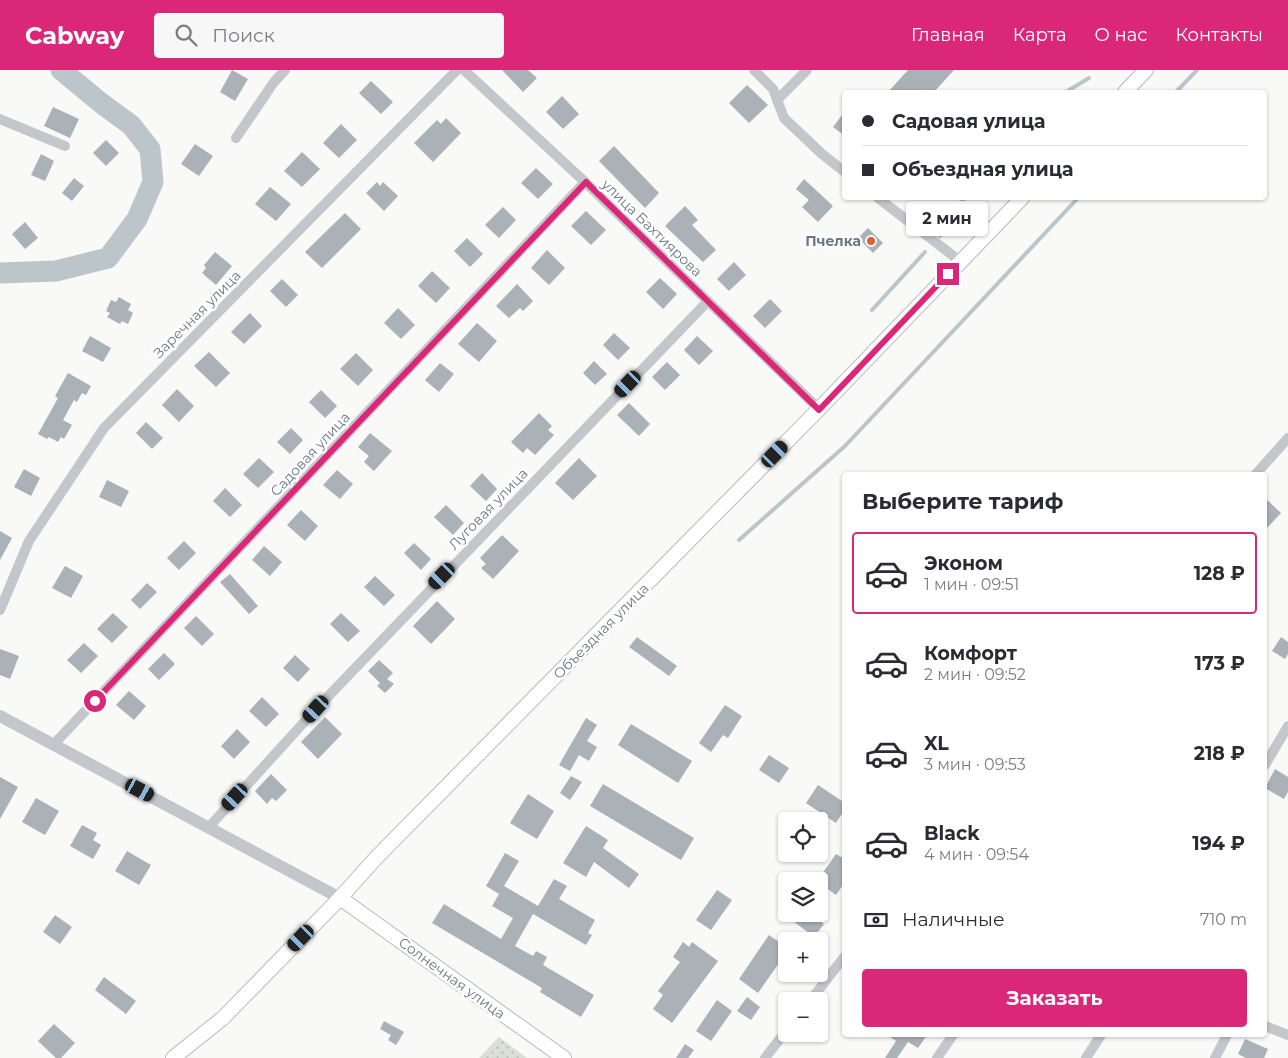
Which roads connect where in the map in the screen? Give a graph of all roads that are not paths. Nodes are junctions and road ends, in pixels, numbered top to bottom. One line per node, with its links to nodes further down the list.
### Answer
1 (285, 70): 10 (street)
2 (457, 70): 21 (street, Заречная улица)
3 (464, 70): 13 (street, улица Бахтиярова)
4 (754, 70): 8 (street)
5 (807, 70): 8 (street)
6 (1146, 70): 7 (main road)
7 (1127, 90)
8 (777, 100): 12 (street)
9 (0, 119): 11 (street)
10 (236, 138)
11 (65, 146)
12 (842, 170)
13 (586, 182): 17 (street, улица Бахтиярова); 24 (street, Садовая улица)
14 (881, 200): 16 (street)
15 (1020, 200): 16 (main road, Объездная улица)
16 (960, 261): 18 (main road, Объездная улица)
17 (708, 301): 18 (street, улица Бахтиярова); 26 (street, Луговая улица)
18 (819, 410): 27 (main road, Объездная улица)
19 (1288, 438): 20 (street)
20 (1258, 472)
21 (0, 610)
22 (0, 716): 24 (street)
23 (1288, 726): 25 (street)
24 (54, 744): 26 (street)
25 (1267, 761)
26 (208, 827): 27 (street)
27 (340, 898): 36 (main road, Объездная улица); 37 (main road, Солнечная улица)
28 (842, 960): 29 (street)
29 (817, 992)
30 (1267, 1027): 31 (street)
31 (1288, 1035)
32 (952, 1037): 39 (street)
33 (1100, 1037): 40 (street)
34 (1225, 1037): 41 (street)
35 (778, 1041): 38 (street)
36 (173, 1058)
37 (564, 1058)
38 (765, 1058)
39 (937, 1058)
40 (1086, 1058)
41 (1215, 1058)

